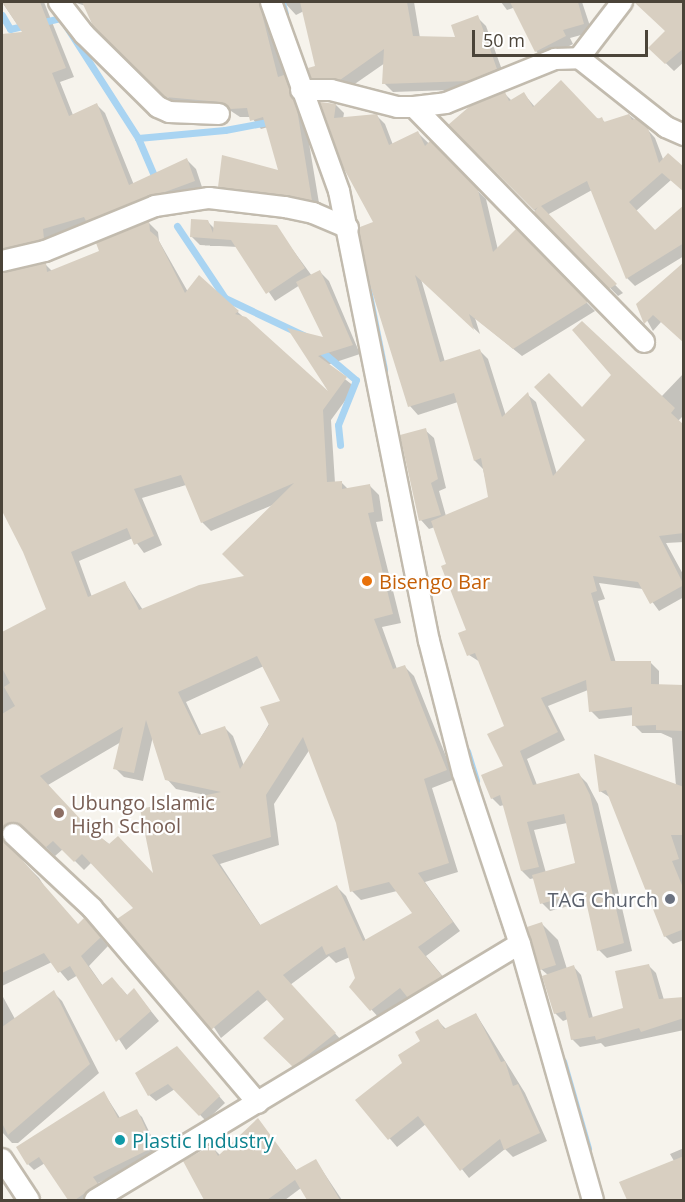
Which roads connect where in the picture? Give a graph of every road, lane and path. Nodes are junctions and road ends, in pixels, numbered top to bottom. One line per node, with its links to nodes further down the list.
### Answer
1 (59, 2): 7 (street)
2 (271, 2): 5 (street)
3 (622, 2): 4 (street)
4 (579, 58): 6 (street); 8 (street)
5 (301, 90): 6 (street); 9 (street)
6 (414, 107): 11 (street)
7 (219, 114)
8 (684, 135)
9 (348, 228): 10 (street); 13 (street)
10 (2, 261)
11 (644, 342)
12 (13, 834): 14 (street)
13 (520, 944): 14 (street); 18 (street)
14 (258, 1103): 17 (street)
15 (2, 1159): 16 (street)
16 (28, 1200)
17 (94, 1200)
18 (593, 1200)

